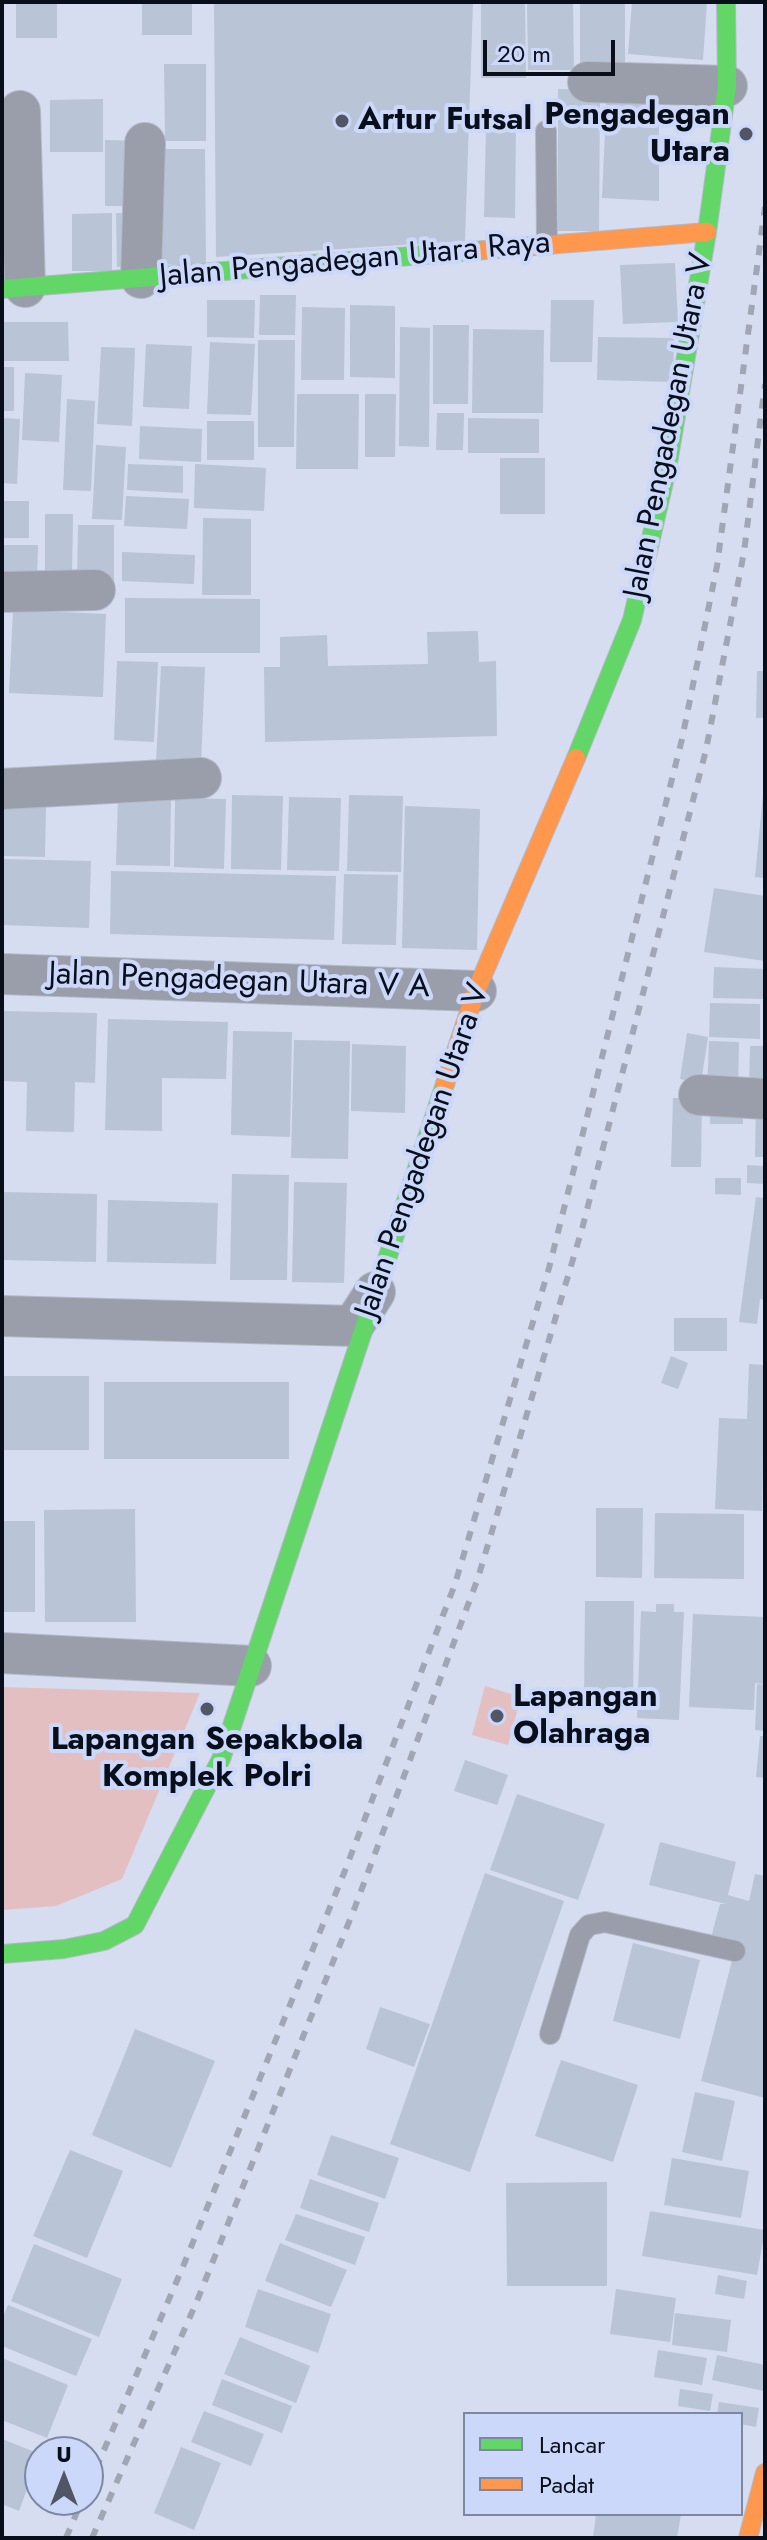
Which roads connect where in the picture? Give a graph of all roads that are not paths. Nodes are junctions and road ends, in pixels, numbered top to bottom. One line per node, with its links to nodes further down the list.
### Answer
1 (726, 2): 3 (street, Jalan Pengadegan Utara V)
2 (588, 82): 3 (street)
3 (727, 86): 7 (street, Jalan Pengadegan Utara V)
4 (20, 111): 10 (street)
5 (546, 131): 8 (lane)
6 (145, 143): 9 (street)
7 (707, 232): 8 (street, Jalan Pengadegan Utara Raya); 16 (street, Jalan Pengadegan Utara V)
8 (547, 245): 9 (street, Jalan Pengadegan Utara Raya)
9 (141, 278): 10 (street, Jalan Pengadegan Utara Raya)
10 (13, 288)
11 (95, 590): 12 (street)
12 (2, 592)
13 (201, 778): 14 (street)
14 (2, 789)
15 (2, 974): 16 (street, Jalan Pengadegan Utara V A)
16 (476, 991): 19 (street, Jalan Pengadegan Utara V)
17 (699, 1095): 18 (street)
18 (765, 1099)
19 (377, 1289): 20 (street); 22 (street, Jalan Pengadegan Utara V)
20 (2, 1316)
21 (2, 1653): 22 (street)
22 (251, 1666): 24 (street, Jalan Pengadegan Utara V)
23 (735, 1951): 25 (lane)
24 (2, 1954)
25 (550, 2034)
26 (765, 2473): 27 (street)
27 (748, 2538)

